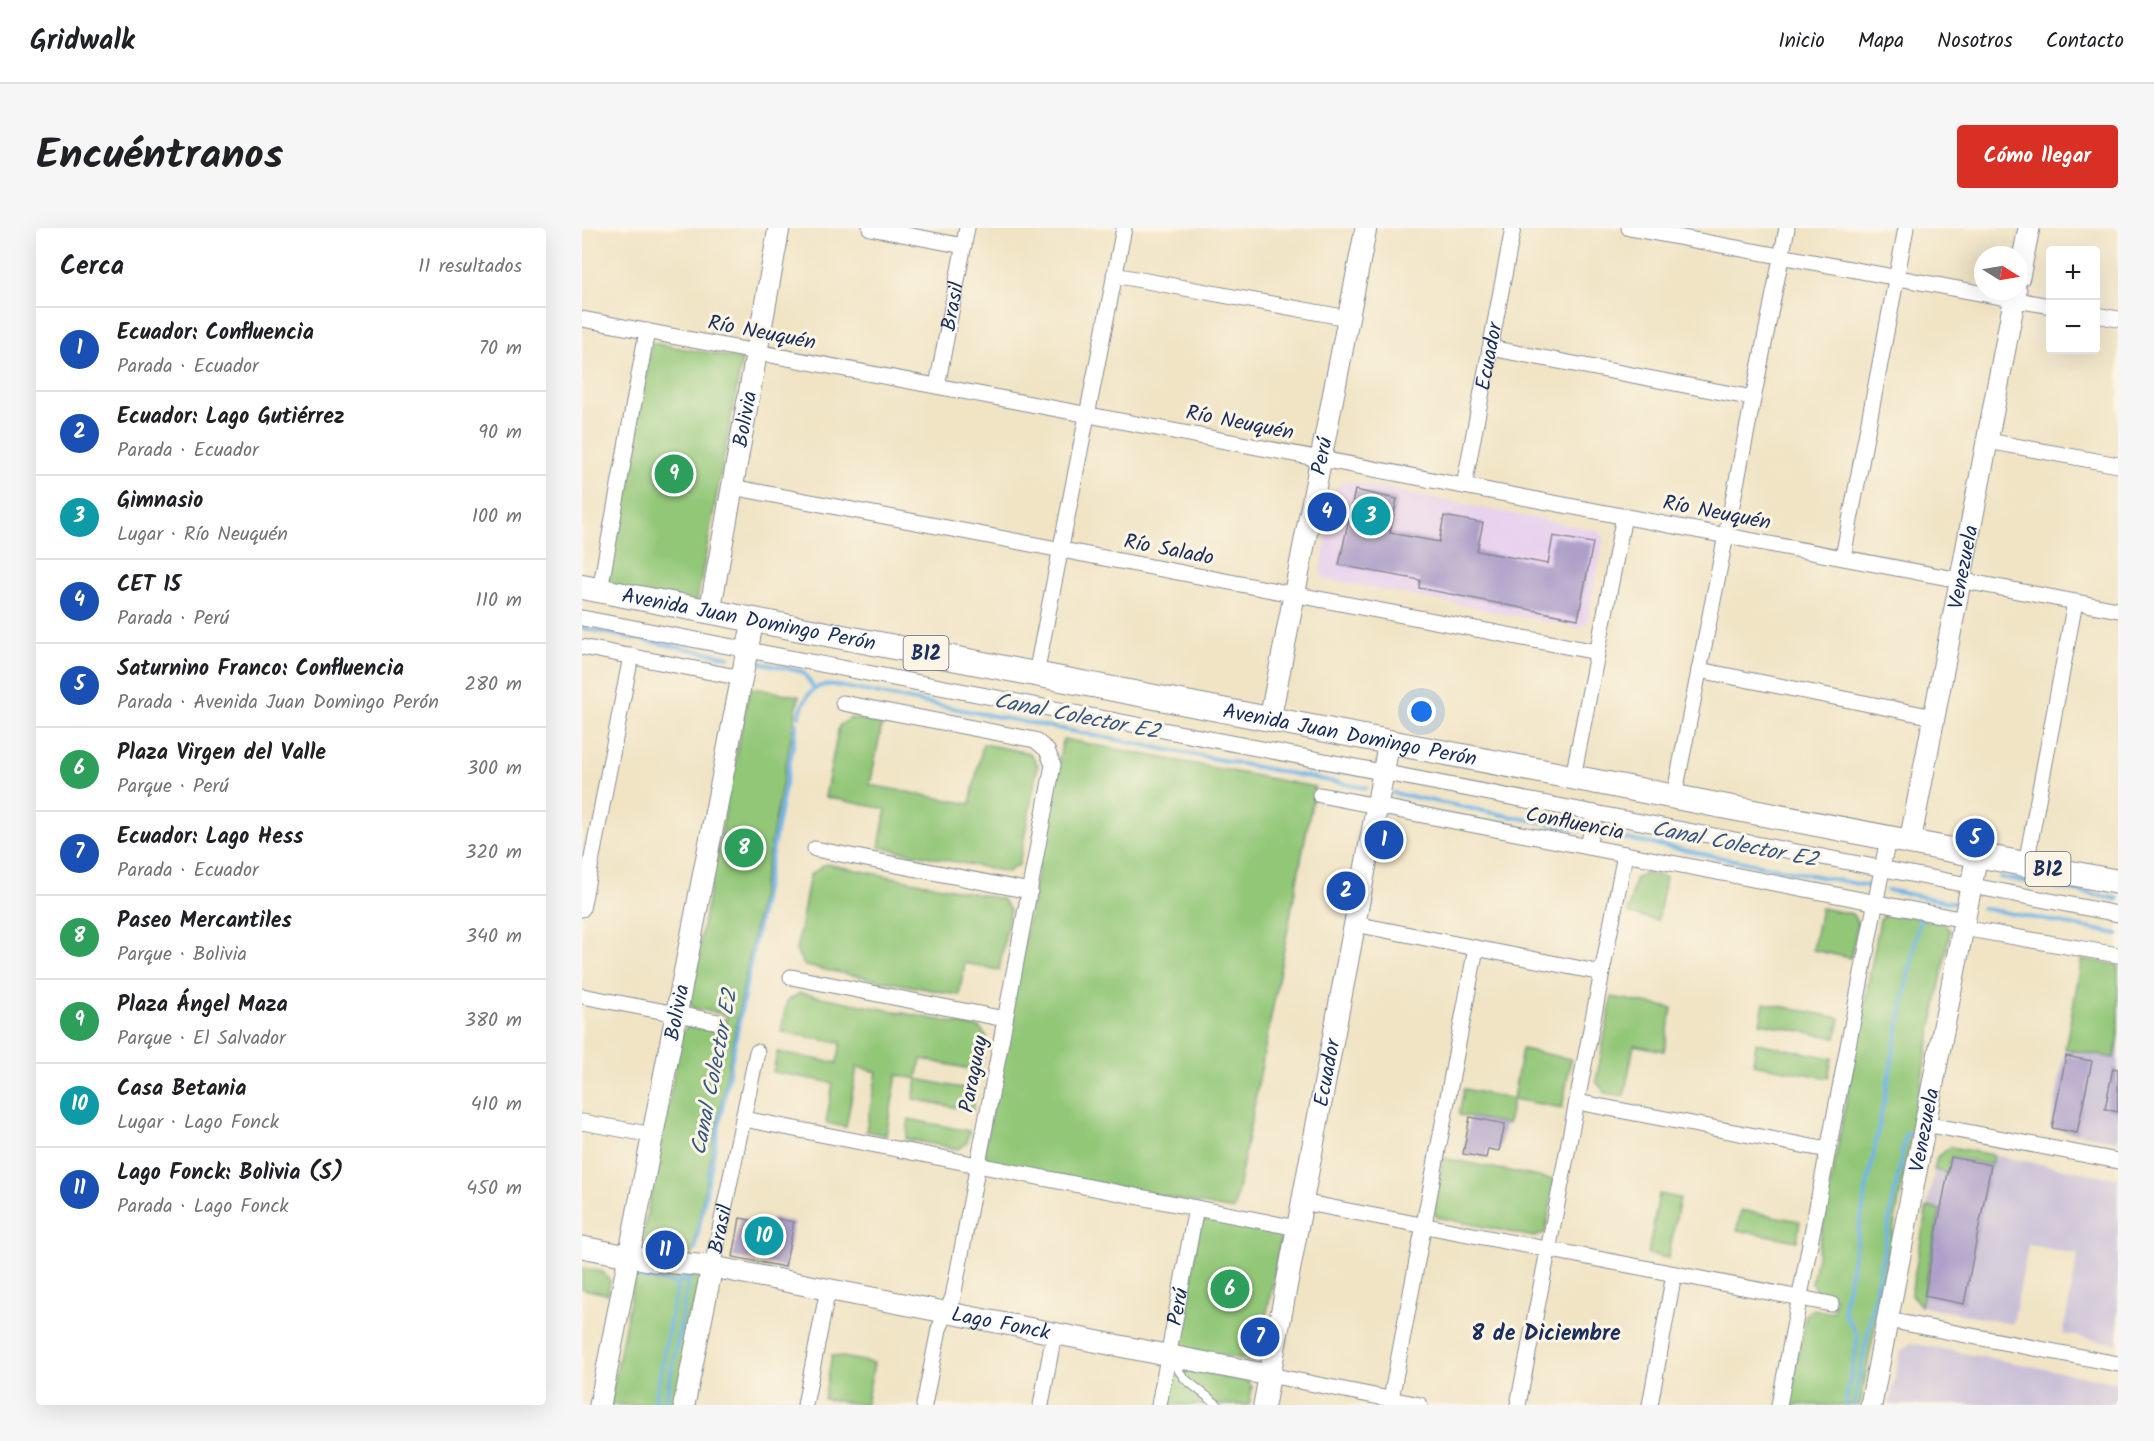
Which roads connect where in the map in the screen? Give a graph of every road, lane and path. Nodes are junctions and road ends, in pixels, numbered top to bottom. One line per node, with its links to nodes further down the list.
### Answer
1 (779, 228): 26 (street, Bolivia)
2 (870, 228): 11 (street)
3 (968, 228): 11 (street, Brasil)
4 (1124, 228): 14 (street)
5 (1366, 228): 21 (street, Perú)
6 (1513, 228): 25 (street, Ecuador)
7 (1629, 228): 13 (street)
8 (1787, 228): 13 (street)
9 (1906, 228): 15 (street)
10 (2029, 228): 12 (street)
11 (964, 246): 27 (street, Brasil)
12 (2025, 246)
13 (1781, 256): 15 (street); 28 (street)
14 (1114, 275): 21 (street); 29 (street)
15 (1897, 277): 16 (street); 38 (street)
16 (1974, 289)
17 (2028, 299): 19 (street)
18 (2015, 300): 30 (street, Venezuela)
19 (2046, 305)
20 (2100, 316): 23 (street)
21 (1348, 318): 31 (street, Perú)
22 (582, 319): 24 (street, Río Neuquén)
23 (2118, 319)
24 (647, 331): 26 (street, Río Neuquén); 40 (street)
25 (1490, 348): 28 (street); 33 (street, Ecuador)
26 (757, 352): 27 (street, Río Neuquén); 34 (street, Bolivia)
27 (938, 386): 29 (street, Río Neuquén)
28 (1753, 398): 36 (street)
29 (1087, 415): 31 (street, Río Neuquén); 37 (street)
30 (1988, 441): 32 (street); 39 (street, Venezuela)
31 (1321, 459): 33 (street, Río Neuquén); 41 (street, Perú)
32 (2118, 465)
33 (1464, 486): 35 (street, Río Neuquén)
34 (732, 487): 37 (street, Río Salado); 44 (street, Bolivia)
35 (1624, 516): 36 (street, Río Neuquén); 49 (street)
36 (1726, 535): 38 (street, Río Neuquén); 51 (street)
37 (1060, 549): 41 (street, Río Salado); 52 (street)
38 (1843, 557): 39 (street, Río Neuquén)
39 (1961, 580): 42 (street, Río Neuquén); 55 (street, Venezuela)
40 (591, 588): 44 (main road, Avenida Juan Domingo Perón / B12)
41 (1295, 594): 49 (street, Río Salado); 56 (street, Perú)
42 (2075, 602): 43 (street, Río Neuquén); 69 (street)
43 (2118, 610)
44 (710, 611): 46 (main road, Avenida Juan Domingo Perón / B12)
45 (582, 618): 48 (street)
46 (753, 620): 48 (street, Bolivia); 52 (main road, Avenida Juan Domingo Perón / B12)
47 (582, 647): 50 (street)
48 (748, 650): 53 (street, Bolivia); 58 (street)
49 (1597, 652): 59 (street)
50 (631, 656): 53 (street); 71 (street)
51 (1699, 670): 55 (street); 61 (street)
52 (1036, 674): 56 (main road, Avenida Juan Domingo Perón / B12)
53 (742, 678): 85 (street, Bolivia)
54 (843, 703): 74 (street, Paraguay)
55 (1934, 717): 64 (street, Venezuela)
56 (1270, 719): 57 (main road, Avenida Juan Domingo Perón / B12)
57 (1389, 742): 58 (street, Ecuador); 59 (main road, Avenida Juan Domingo Perón / B12)
58 (1383, 772): 62 (street, Ecuador); 63 (street)
59 (1573, 777): 61 (main road, Avenida Juan Domingo Perón / B12)
60 (1320, 795): 62 (street, Confluencia)
61 (1674, 797): 64 (main road, Avenida Juan Domingo Perón / B12)
62 (1377, 806): 65 (street, Confluencia); 78 (street, Ecuador)
63 (1594, 813): 65 (street); 70 (street)
64 (1899, 840): 68 (main road, Avenida Juan Domingo Perón / B12); 70 (street)
65 (1588, 847): 67 (street, Confluencia)
66 (816, 849): 74 (street)
67 (1625, 854): 75 (street, Confluencia); 82 (street)
68 (1977, 855): 69 (main road, Avenida Juan Domingo Perón / B12); 73 (street, Venezuela)
69 (2025, 864): 72 (main road, Avenida Juan Domingo Perón / B12)
70 (1882, 868): 73 (street); 75 (street)
71 (586, 872): 76 (street)
72 (2118, 882)
73 (1971, 885): 77 (street); 79 (street, Venezuela)
74 (1030, 891): 86 (street, Paraguay)
75 (1875, 903): 79 (street, Confluencia); 94 (street)
76 (582, 909)
77 (2118, 914)
78 (1354, 924): 80 (street); 97 (street, Ecuador)
79 (1964, 924): 81 (street, Confluencia); 92 (street, Venezuela)
80 (1476, 948): 82 (street); 99 (street)
81 (2118, 955)
82 (1602, 973): 89 (street)
83 (791, 977): 86 (street)
84 (582, 996): 85 (street)
85 (676, 1014): 87 (street); 93 (street, Bolivia)
86 (1005, 1019): 96 (street, Paraguay)
87 (719, 1022)
88 (757, 1052): 90 (street, Brasil)
89 (1577, 1102): 94 (street); 102 (street)
90 (744, 1119): 96 (street); 104 (street, Brasil)
91 (582, 1122): 93 (street)
92 (1925, 1124): 95 (street); 110 (street, Venezuela)
93 (652, 1135): 103 (street, Bolivia)
94 (1828, 1150): 107 (street)
95 (2118, 1161)
96 (977, 1165): 98 (street); 109 (street, Paraguay)
97 (1302, 1202): 99 (street); 100 (street, Ecuador)
98 (1196, 1208): 100 (street); 112 (street, Perú)
99 (1424, 1226): 102 (street); 115 (street)
100 (1297, 1228): 114 (street, Ecuador)
101 (582, 1247): 103 (street, Lago Fonck)
102 (1548, 1250): 105 (street); 125 (street)
103 (629, 1256): 104 (street, Lago Fonck); 116 (street, Bolivia)
104 (712, 1267): 106 (street, Lago Fonck); 117 (street, Brasil)
105 (1674, 1274): 107 (street); 126 (street)
106 (828, 1290): 109 (street, Lago Fonck); 118 (street)
107 (1800, 1298): 108 (street); 127 (street)
108 (1831, 1304)
109 (946, 1312): 111 (street, Lago Fonck); 119 (street, Paraguay)
110 (1888, 1320): 113 (street); 128 (street, Venezuela)
111 (1054, 1334): 112 (street, Lago Fonck); 120 (street)
112 (1168, 1356): 114 (street, Lago Fonck); 121 (street, Perú); 122 (lane)
113 (2118, 1364)
114 (1269, 1375): 115 (street, Lago Fonck); 123 (street, Ecuador)
115 (1391, 1399): 124 (street, Lago Fonck)
116 (600, 1405)
117 (684, 1405)
118 (805, 1405)
119 (924, 1405)
120 (1041, 1405)
121 (1159, 1405)
122 (1218, 1405)
123 (1263, 1405)
124 (1420, 1405)
125 (1518, 1405)
126 (1650, 1405)
127 (1779, 1405)
128 (1871, 1405)

